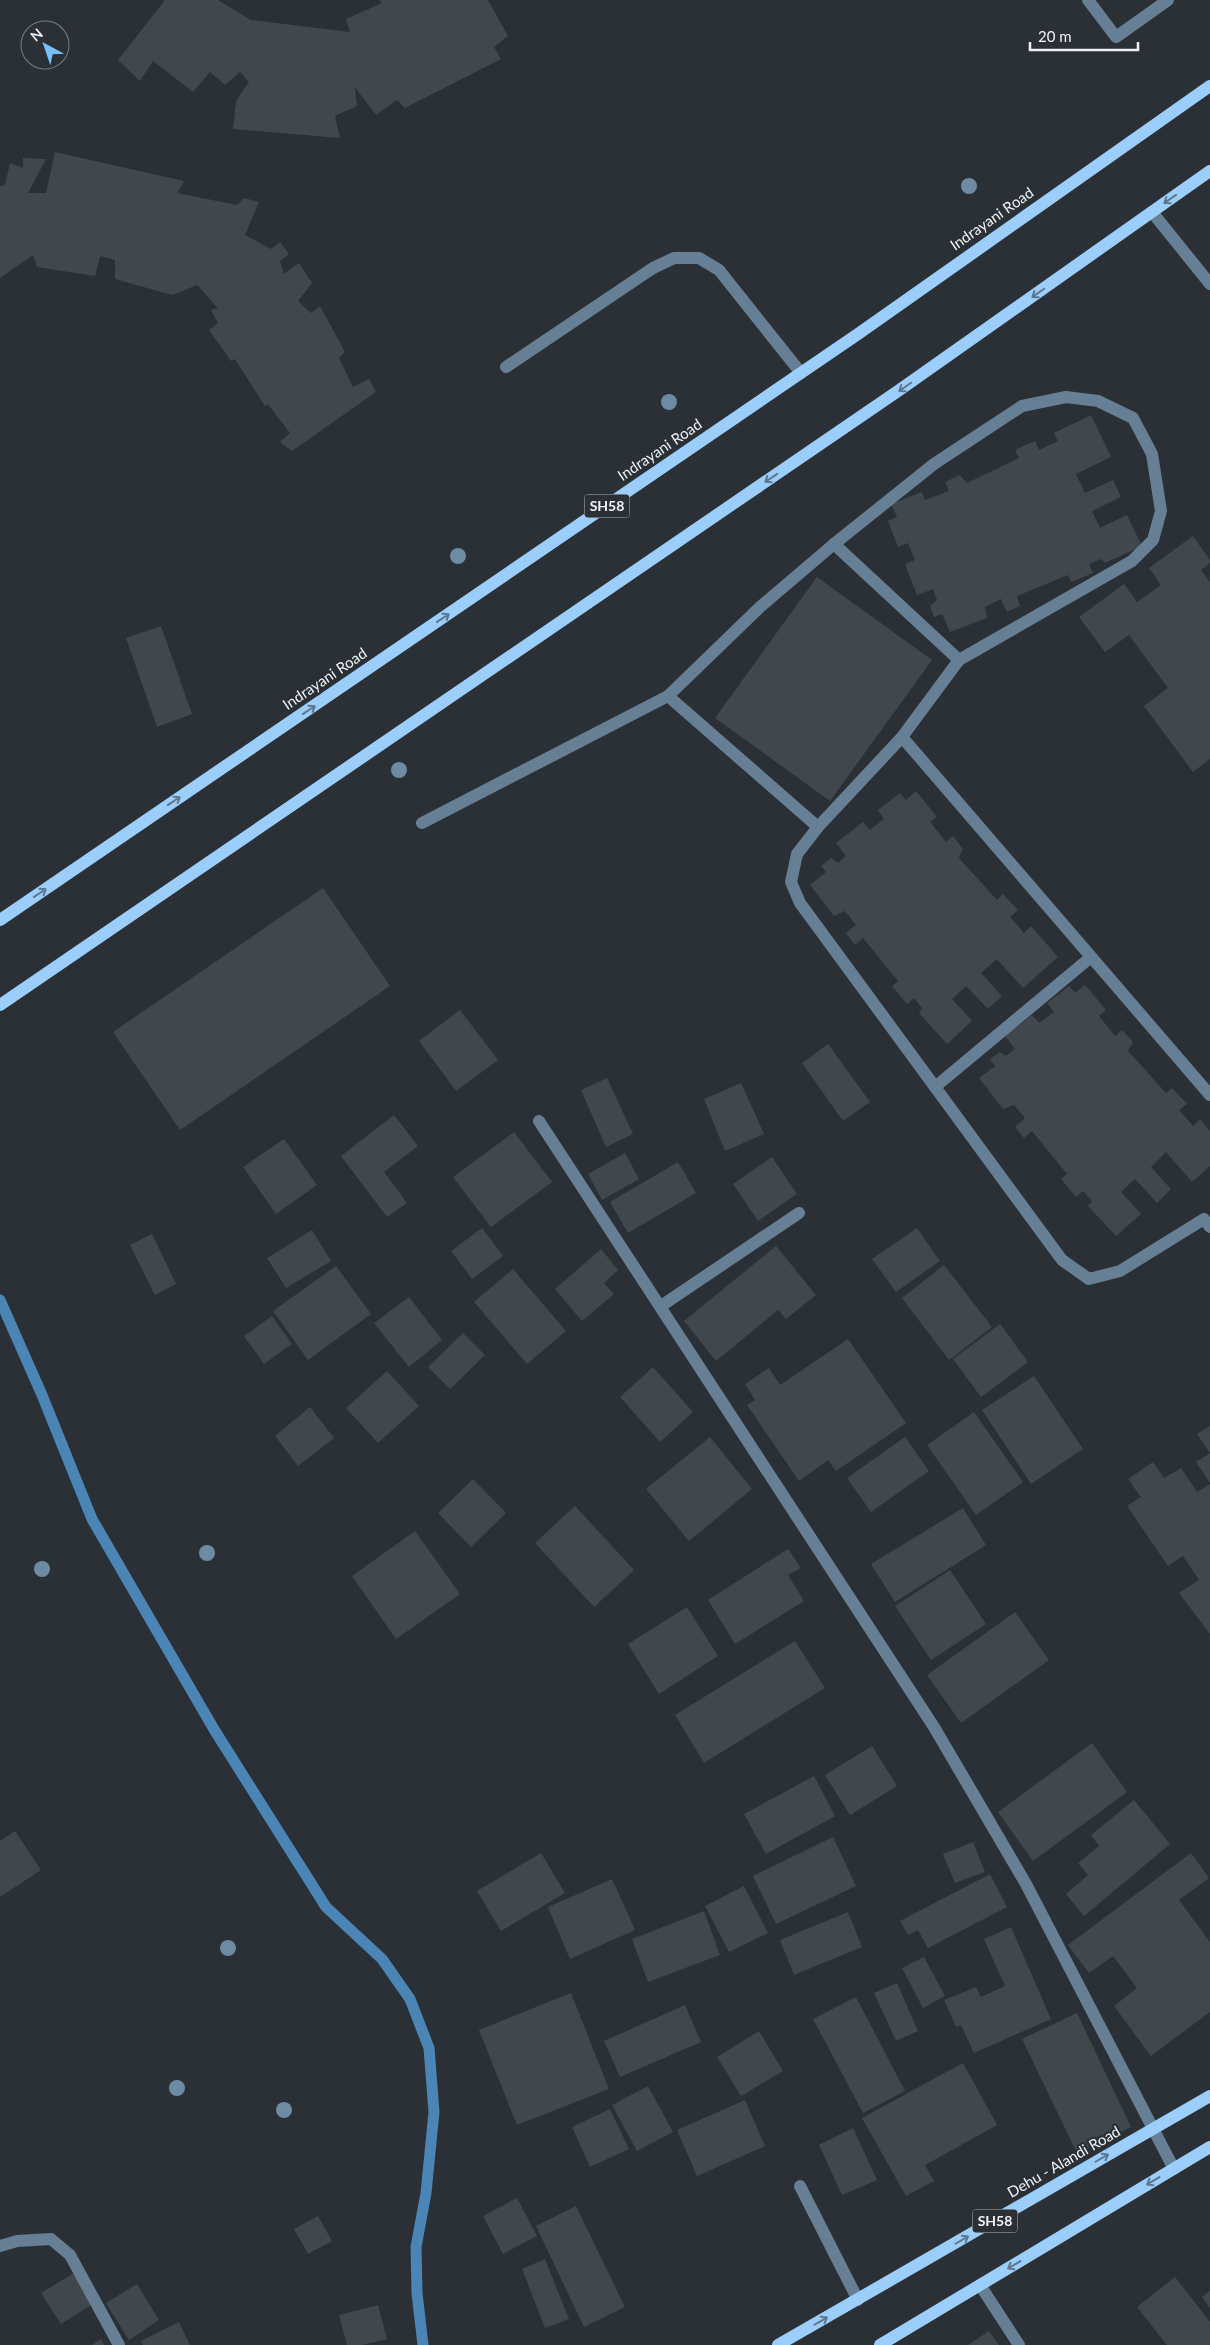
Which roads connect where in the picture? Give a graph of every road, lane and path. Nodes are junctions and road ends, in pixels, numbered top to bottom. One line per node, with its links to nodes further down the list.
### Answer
1 (1088, 0): 2 (street)
2 (1168, 0)
3 (1210, 86): 8 (main road, Indrayani Road / SH58)
4 (1210, 171): 5 (main road, one-way to 5)
5 (1152, 212): 6 (street); 17 (main road, one-way to 17)
6 (1210, 284)
7 (506, 367): 8 (street)
8 (801, 373): 15 (main road, Indrayani Road / SH58, one-way to 8)
9 (834, 544): 10 (street); 10 (street); 11 (street)
10 (959, 660): 12 (street)
11 (668, 696): 13 (street); 14 (street)
12 (902, 737): 14 (street); 16 (street)
13 (422, 823)
14 (818, 827): 18 (street)
15 (0, 920)
16 (1090, 957): 18 (street); 19 (street)
17 (0, 1005)
18 (935, 1087): 22 (street)
19 (1210, 1095)
20 (540, 1121): 23 (street)
21 (799, 1213): 23 (street)
22 (1208, 1219)
23 (661, 1306): 25 (street)
24 (1210, 2096): 25 (main road, Dehu - Alandi Road / SH58)
25 (1153, 2129): 27 (street); 31 (main road, Dehu - Alandi Road / SH58, one-way to 25)
26 (1210, 2147): 27 (main road)
27 (1174, 2169): 30 (main road, one-way to 30)
28 (800, 2186): 31 (street)
29 (0, 2246): 32 (street)
30 (980, 2286): 34 (main road); 35 (street)
31 (858, 2300): 33 (main road, Dehu - Alandi Road / SH58, one-way to 31)
32 (119, 2345)
33 (778, 2345)
34 (880, 2345)
35 (1019, 2345)

